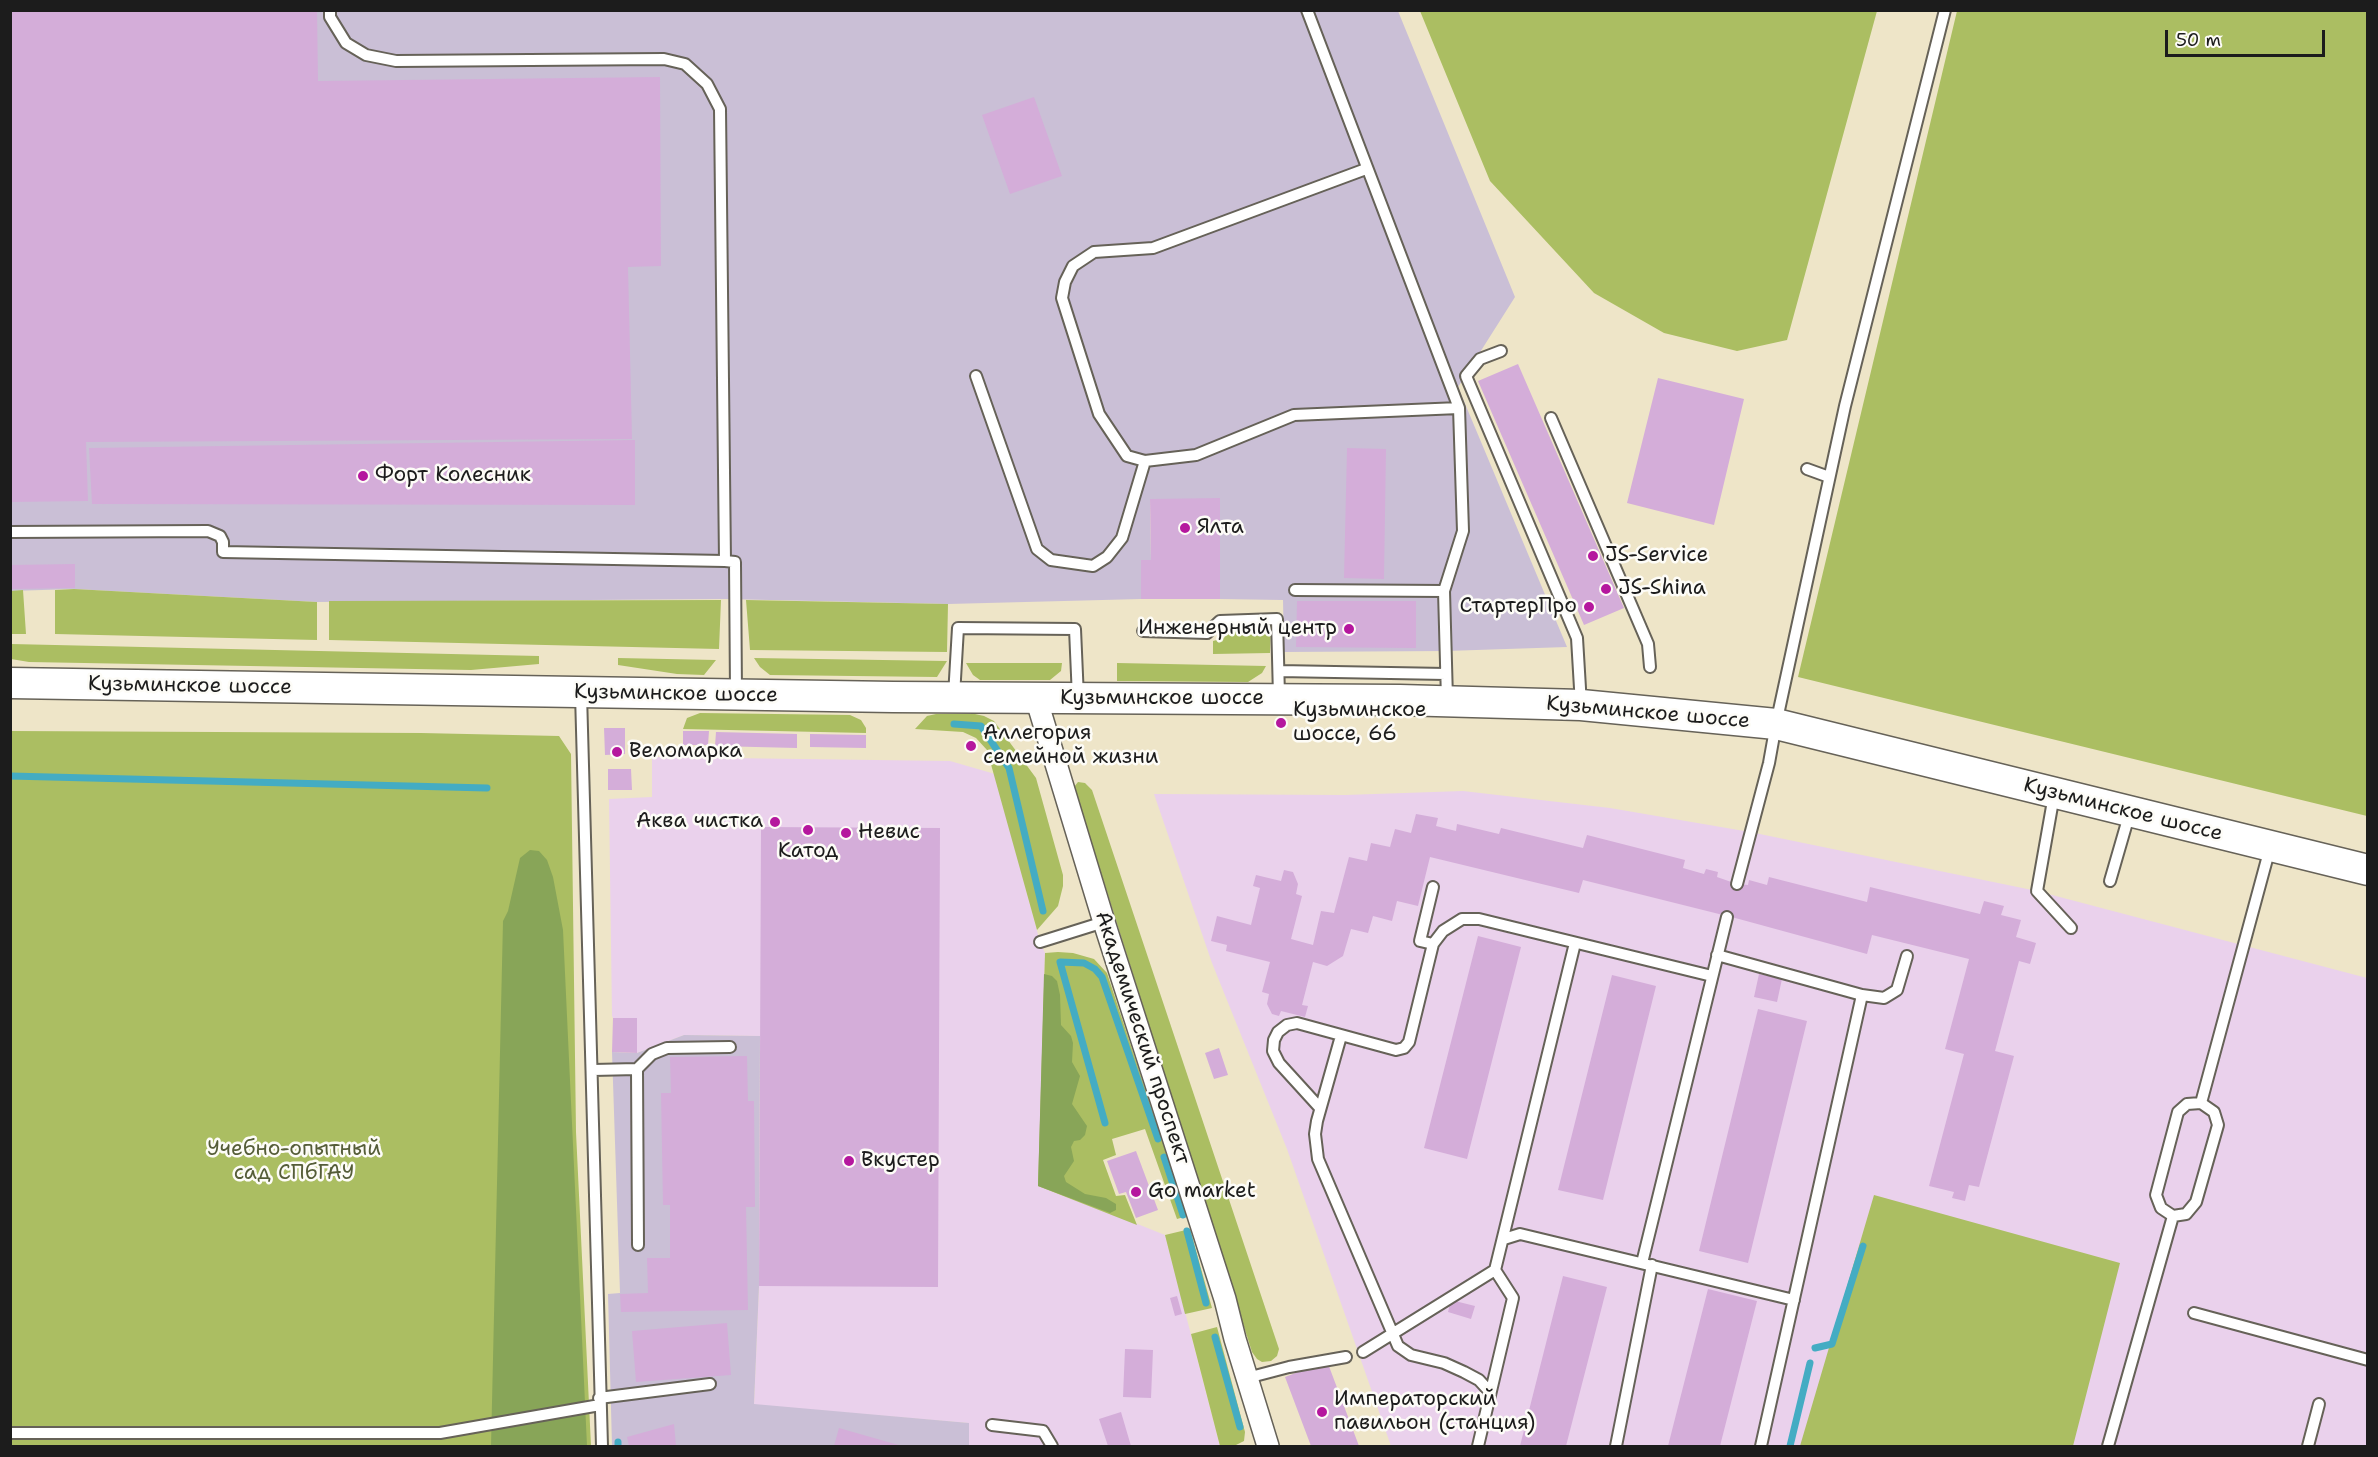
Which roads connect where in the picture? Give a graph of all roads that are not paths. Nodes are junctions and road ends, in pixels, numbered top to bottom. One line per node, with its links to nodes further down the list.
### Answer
1 (330, 10): 13 (lane)
2 (1306, 10): 4 (lane)
3 (1945, 10): 11 (lane)
4 (1366, 169): 7 (lane); 9 (lane)
5 (1501, 351): 26 (lane)
6 (976, 376): 9 (lane)
7 (1459, 408): 9 (lane); 15 (lane)
8 (1551, 418): 17 (lane)
9 (1145, 461)
10 (1807, 470): 11 (lane)
11 (1829, 477): 27 (lane)
12 (10, 532): 13 (lane)
13 (725, 561): 22 (lane)
14 (1295, 590): 15 (lane)
15 (1444, 591): 20 (lane)
16 (1143, 632): 19 (lane)
17 (1650, 667)
18 (10, 683): 21 (main road, Кузьминское шоссе)
19 (1279, 685): 20 (main road, Кузьминское шоссе); 25 (main road, Кузьминское шоссе)
20 (1446, 688): 26 (main road, Кузьминское шоссе)
21 (581, 693): 22 (main road, Кузьминское шоссе); 48 (lane)
22 (736, 695): 23 (main road, Кузьминское шоссе)
23 (953, 697): 24 (main road, Кузьминское шоссе); 25 (lane)
24 (1036, 698): 25 (main road, Кузьминское шоссе); 36 (street, Академический проспект)
25 (1078, 698)
26 (1581, 705): 27 (main road, Кузьминское шоссе)
27 (1776, 724): 28 (main road, Кузьминское шоссе); 33 (lane)
28 (2054, 792): 29 (main road, Кузьминское шоссе); 37 (lane)
29 (2130, 812): 30 (main road, Кузьминское шоссе); 32 (lane)
30 (2270, 846): 31 (main road, Кузьминское шоссе); 49 (lane)
31 (2367, 870)
32 (2110, 881)
33 (1737, 884)
34 (1433, 887): 40 (lane)
35 (1727, 917): 41 (lane)
36 (1104, 922): 38 (lane); 62 (street, Академический проспект)
37 (2071, 928)
38 (1040, 942)
39 (1575, 943): 40 (lane); 43 (lane); 52 (lane)
40 (1433, 944): 45 (lane)
41 (1717, 955): 43 (lane); 44 (lane)
42 (1907, 956): 44 (lane)
43 (1712, 976): 54 (lane)
44 (1862, 995): 56 (lane)
45 (1341, 1036): 50 (lane); 50 (lane)
46 (730, 1047): 47 (lane)
47 (637, 1069): 48 (lane); 53 (lane)
48 (593, 1070): 65 (lane)
49 (2201, 1103): 51 (lane); 51 (lane)
50 (1320, 1108): 58 (lane)
51 (2173, 1216): 75 (lane)
52 (1504, 1239): 54 (lane); 55 (lane)
53 (638, 1245)
54 (1647, 1264): 56 (lane); 73 (lane)
55 (1495, 1270): 58 (lane); 64 (lane)
56 (1794, 1300): 74 (lane)
57 (2194, 1313): 61 (lane)
58 (1392, 1334): 59 (lane); 64 (lane)
59 (1363, 1352)
60 (1346, 1357): 62 (lane)
61 (2367, 1360)
62 (1247, 1378): 71 (street, Академический проспект)
63 (710, 1384): 65 (lane)
64 (1490, 1392): 72 (lane)
65 (600, 1402): 68 (lane); 69 (lane)
66 (2319, 1404): 76 (lane)
67 (992, 1425): 70 (lane)
68 (10, 1433)
69 (602, 1446)
70 (1052, 1446)
71 (1268, 1446)
72 (1478, 1446)
73 (1616, 1446)
74 (1761, 1446)
75 (2109, 1446)
76 (2307, 1446)

